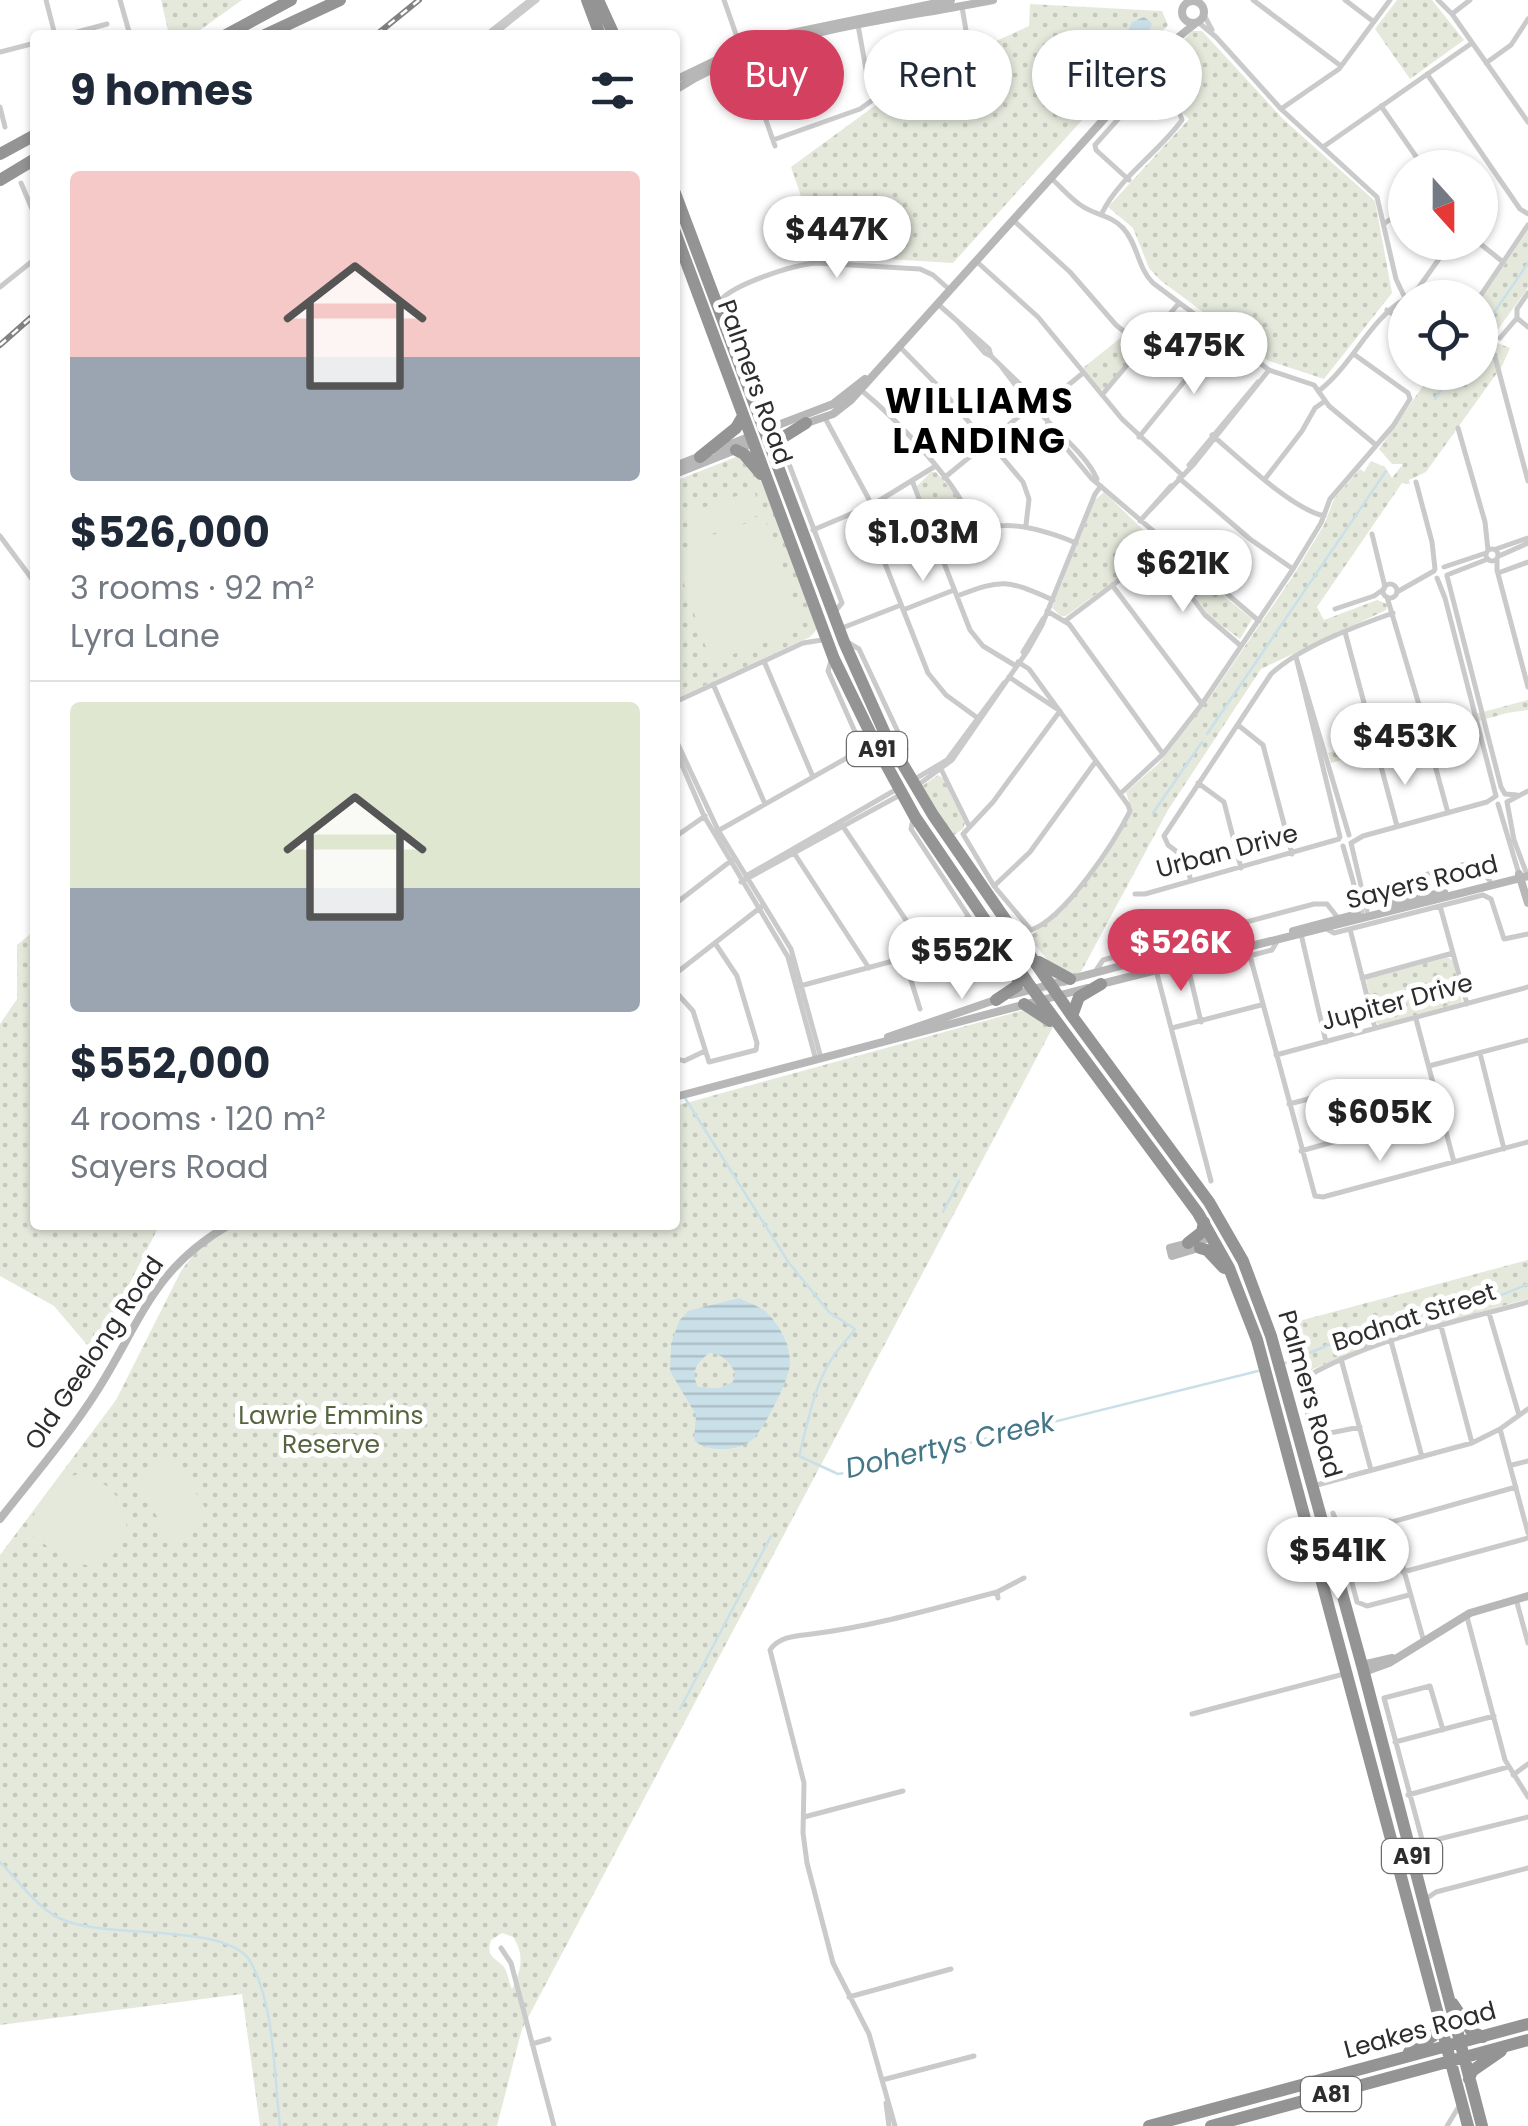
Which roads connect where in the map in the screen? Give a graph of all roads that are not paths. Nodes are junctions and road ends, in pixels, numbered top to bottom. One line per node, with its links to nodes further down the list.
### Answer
1 (46, 0): 29 (street)
2 (120, 0): 31 (street)
3 (272, 0): 32 (highway)
4 (292, 0): 33 (highway)
5 (323, 0): 34 (highway)
6 (340, 0): 35 (highway)
7 (534, 0): 36 (street)
8 (587, 0): 37 (highway)
9 (598, 0): 38 (highway)
10 (724, 0): 39 (street)
11 (951, 0): 40 (main road)
12 (993, 0): 21 (main road)
13 (1173, 0): 22 (main road)
14 (1194, 0): 22 (main road); 24 (main road)
15 (1209, 0): 24 (main road)
16 (1253, 0): 51 (street)
17 (1345, 0): 26 (street)
18 (1390, 0): 26 (street)
19 (1438, 0): 23 (street)
20 (1470, 0): 23 (street)
21 (962, 6): 28 (main road); 42 (street)
22 (1183, 14): 24 (main road); 43 (main road)
23 (1452, 14): 45 (street)
24 (1200, 18): 44 (main road); 59 (street)
25 (1528, 20): 49 (street)
26 (1374, 22): 51 (street)
27 (107, 24): 30 (street)
28 (858, 25): 41 (main road); 48 (street)
29 (54, 30)
30 (85, 30)
31 (129, 30)
32 (226, 30)
33 (235, 30)
34 (271, 30)
35 (273, 30)
36 (495, 30)
37 (598, 30)
38 (612, 30)
39 (735, 30)
40 (798, 30)
41 (831, 30)
42 (966, 30)
43 (1178, 30)
44 (1186, 30)
45 (1472, 43): 49 (street); 53 (street)
46 (30, 44): 47 (street)
47 (0, 52)
48 (864, 58)
49 (1486, 63): 60 (street)
50 (710, 65): 54 (main road)
51 (1341, 66): 59 (street)
52 (710, 70): 55 (main road)
53 (1428, 74): 57 (street); 82 (street)
54 (680, 78)
55 (680, 87)
56 (1528, 104): 60 (street)
57 (1381, 106): 69 (street); 70 (street)
58 (0, 107): 65 (street)
59 (1282, 108): 69 (street)
60 (1520, 110): 64 (street)
61 (766, 120): 62 (street)
62 (832, 120)
63 (1103, 120): 75 (main road)
64 (1528, 122)
65 (5, 126)
66 (30, 134): 68 (highway)
67 (30, 135): 71 (highway)
68 (0, 145)
69 (1323, 147): 85 (street)
70 (1412, 150)
71 (0, 154)
72 (30, 157): 74 (highway)
73 (30, 159): 76 (highway)
74 (0, 170)
75 (1051, 178): 81 (street); 83 (main road)
76 (0, 180)
77 (1128, 180): 77 (street); 81 (street)
78 (21, 183): 80 (street)
79 (680, 207): 94 (highway, Palmers Road)
80 (30, 209)
81 (1102, 214): 99 (street)
82 (1528, 214)
83 (1013, 220): 89 (main road); 107 (street)
84 (1388, 221): 85 (street)
85 (1385, 223): 92 (street)
86 (1528, 225): 90 (street)
87 (680, 246): 119 (highway, Palmers Road / A91)
88 (1498, 257): 90 (street)
89 (976, 261): 96 (main road); 113 (street)
90 (1504, 262): 93 (street)
91 (30, 263): 95 (street)
92 (1397, 280)
93 (1492, 280)
94 (708, 282): 97 (street); 101 (highway, Palmers Road)
95 (0, 287)
96 (950, 290): 97 (street); 100 (main road)
97 (728, 292): 101 (street)
98 (1528, 294): 103 (street)
99 (1178, 303): 105 (street); 107 (street)
100 (938, 304): 108 (main road); 118 (street)
101 (718, 308): 123 (highway, Palmers Road)
102 (1387, 310): 109 (street)
103 (1517, 318): 104 (street); 106 (street)
104 (1528, 327)
105 (1222, 336): 111 (street); 125 (street)
106 (1500, 338)
107 (1143, 347): 116 (street)
108 (898, 349): 112 (main road); 127 (street)
109 (1354, 355): 115 (street); 128 (street)
110 (1498, 368): 138 (street)
111 (1269, 370): 115 (street); 124 (street)
112 (877, 371): 114 (main road); 123 (main road)
113 (1084, 373): 116 (street); 118 (street)
114 (861, 390): 120 (main road); 133 (street)
115 (1320, 390): 117 (street)
116 (1102, 396): 125 (street)
117 (1325, 401): 128 (street); 137 (street)
118 (1036, 407): 127 (street); 142 (street)
119 (743, 416): 126 (highway, Palmers Road / A91); 131 (highway)
120 (825, 418): 121 (main road); 143 (street)
121 (806, 424): 123 (main road); 130 (highway)
122 (1458, 428): 158 (street)
123 (770, 431): 126 (highway); 130 (highway, Palmers Road / A91)
124 (1214, 436): 135 (street); 137 (street)
125 (1138, 437): 135 (street)
126 (752, 439): 129 (main road); 131 (main road); 141 (highway, Palmers Road / A91)
127 (988, 442): 136 (street); 147 (street)
128 (1376, 445): 145 (street)
129 (736, 450): 134 (main road); 141 (highway)
130 (774, 454): 149 (street, Palmers Road); 174 (highway, Palmers Road / A91)
131 (700, 457): 132 (main road)
132 (680, 467)
133 (934, 467): 136 (street); 140 (street)
134 (680, 468)
135 (1181, 476): 146 (street); 161 (street)
136 (944, 478): 148 (street)
137 (1264, 478): 145 (street)
138 (1528, 480)
139 (1416, 482): 156 (street)
140 (913, 483): 143 (street); 153 (street)
141 (769, 484): 177 (highway, Palmers Road / A91)
142 (1099, 484): 146 (street); 154 (street)
143 (872, 506): 144 (street)
144 (864, 510): 149 (street); 170 (street)
145 (1324, 516): 161 (street)
146 (1140, 520): 155 (street)
147 (1026, 525): 148 (street); 154 (street)
148 (972, 529): 153 (street)
149 (814, 530): 174 (street, Palmers Road)
150 (1372, 534): 167 (street)
151 (0, 536): 164 (street)
152 (1528, 541): 158 (street)
153 (936, 542): 168 (street)
154 (1076, 543): 169 (street)
155 (1166, 545): 157 (street); 176 (street)
156 (1433, 550): 160 (street); 163 (street)
157 (1158, 552): 166 (street); 181 (street)
158 (1492, 555): 160 (street); 162 (street); 165 (street)
159 (1528, 562): 162 (street)
160 (1444, 567): 163 (street); 165 (street)
161 (1293, 569): 176 (street)
162 (1498, 572): 188 (street)
163 (1436, 574): 165 (street); 167 (street); 217 (street)
164 (30, 576)
165 (1447, 576): 216 (street)
166 (1112, 585): 175 (street); 191 (street)
167 (1390, 591): 171 (street); 172 (street)
168 (956, 593): 169 (street); 170 (street); 185 (street)
169 (1053, 600): 173 (street)
170 (902, 608): 179 (street); 194 (street)
171 (1334, 610)
172 (1393, 610): 178 (street); 193 (street)
173 (1047, 611): 175 (street); 185 (street)
174 (832, 612): 179 (highway, Palmers Road / A91)
175 (1065, 621): 201 (street)
176 (1258, 621): 181 (street)
177 (821, 626): 180 (street); 182 (highway, Palmers Road / A91)
178 (1344, 632): 183 (street); 196 (street)
179 (841, 635): 212 (highway, Palmers Road / A91)
180 (804, 643): 182 (street); 184 (street)
181 (1242, 646): 191 (street)
182 (831, 652): 197 (street, Palmers Road); 204 (highway, Palmers Road / A91)
183 (1296, 657): 195 (street); 227 (street)
184 (764, 661): 187 (street); 210 (street)
185 (1019, 661): 186 (street); 189 (street)
186 (1008, 679): 189 (street); 194 (street)
187 (713, 684): 190 (street); 218 (street)
188 (1528, 687)
189 (1046, 698): 192 (street)
190 (680, 700)
191 (1202, 704): 201 (street)
192 (1060, 711): 206 (street); 224 (street)
193 (1422, 715)
194 (980, 719): 209 (street)
195 (1238, 725): 211 (street); 229 (street)
196 (1371, 729)
197 (860, 742): 200 (street, Palmers Road); 202 (street)
198 (1430, 747): 219 (street)
199 (680, 752): 207 (street)
200 (866, 752): 202 (street); 204 (street)
201 (1163, 754): 215 (street)
202 (852, 755): 210 (street)
203 (680, 757): 207 (street)
204 (882, 757): 213 (highway, Palmers Road / A91)
205 (1379, 759): 223 (street)
206 (1096, 760): 215 (street); 235 (street)
207 (685, 765): 208 (street); 220 (street)
208 (680, 768)
209 (940, 769): 212 (street); 224 (street)
210 (813, 777): 218 (street)
211 (1198, 782): 231 (street); 234 (street)
212 (913, 784): 213 (street); 256 (highway, Palmers Road / A91)
213 (900, 791): 221 (highway, Palmers Road / A91); 222 (street)
214 (1528, 791): 216 (street)
215 (1120, 794): 235 (street)
216 (1506, 799): 217 (street); 217 (street); 232 (street)
217 (1497, 800): 219 (street, Urban Drive); 232 (street)
218 (765, 804): 225 (street)
219 (1448, 813): 223 (street, Urban Drive)
220 (706, 815): 225 (street); 226 (street)
221 (916, 816): 244 (street, Palmers Road); 261 (highway, Palmers Road / A91)
222 (841, 824): 228 (street); 253 (street)
223 (1397, 826): 227 (street, Urban Drive)
224 (970, 827): 235 (street)
225 (716, 832): 230 (street)
226 (680, 834)
227 (1346, 840): 229 (street, Urban Drive); 243 (street)
228 (793, 852): 233 (street); 259 (street)
229 (1292, 854): 231 (street, Urban Drive)
230 (732, 860): 233 (street); 238 (street)
231 (1241, 868): 234 (street, Urban Drive)
232 (1525, 875): 236 (main road, Sayers Road); 239 (main road)
233 (744, 880): 242 (street)
234 (1191, 881): 237 (street, Urban Drive)
235 (994, 886)
236 (1484, 889): 240 (main road, Sayers Road); 240 (street, Sayers Road); 241 (street, Sayers Road); 243 (main road, Sayers Road); 249 (street)
237 (1135, 894)
238 (680, 900)
239 (1528, 903)
240 (1388, 906): 243 (main road, Sayers Road)
241 (1440, 906): 247 (street, Sayers Road); 255 (street)
242 (761, 907): 252 (street); 267 (street)
243 (1365, 914): 245 (main road, Sayers Road); 246 (main road, Sayers Road)
244 (969, 917): 253 (street); 261 (street, Palmers Road)
245 (1338, 918): 248 (main road, Sayers Road); 264 (street, Sayers Road)
246 (1325, 928): 247 (street, Sayers Road); 248 (main road, Sayers Road)
247 (1350, 930): 265 (street)
248 (1300, 932): 250 (main road, Sayers Road); 254 (street); 264 (main road, Sayers Road)
249 (1528, 934)
250 (1290, 937): 251 (main road, Sayers Road); 254 (street)
251 (1278, 940): 257 (street, Sayers Road); 260 (main road, Sayers Road)
252 (715, 943): 262 (street); 288 (street)
253 (924, 947): 258 (street)
254 (1302, 949): 286 (street)
255 (1453, 953): 265 (street); 275 (street)
256 (1029, 954): 266 (highway); 269 (highway, Palmers Road / A91)
257 (1250, 956): 260 (street, Sayers Road); 276 (street)
258 (904, 958): 259 (street); 272 (street)
259 (869, 968): 267 (street)
260 (1185, 968): 263 (main road, Sayers Road); 281 (street)
261 (1019, 969): 270 (highway, Palmers Road / A91); 273 (highway)
262 (680, 970)
263 (1156, 970): 264 (main road, Sayers Road); 282 (street)
264 (1098, 978): 266 (main road, Sayers Road); 269 (main road, Sayers Road); 279 (highway)
265 (1362, 978): 283 (street)
266 (1070, 979): 269 (main road, Sayers Road)
267 (800, 986): 292 (street)
268 (1528, 988): 275 (street, Jupiter Drive)
269 (1054, 990): 270 (main road, Sayers Road); 279 (highway, Palmers Road / A91)
270 (1037, 994): 273 (main road, Sayers Road); 274 (main road, Sayers Road); 284 (highway, Palmers Road / A91)
271 (680, 997): 288 (street)
272 (915, 1000): 277 (street); 278 (street)
273 (996, 1000): 287 (main road, Sayers Road)
274 (1024, 1004): 284 (highway); 287 (main road, Sayers Road)
275 (1467, 1004): 280 (street, Jupiter Drive)
276 (1262, 1005): 281 (street); 290 (street)
277 (920, 1009)
278 (911, 1010)
279 (1072, 1016): 303 (highway, Palmers Road / A91)
280 (1416, 1018): 283 (street, Jupiter Drive); 293 (street)
281 (1200, 1022): 282 (street)
282 (1172, 1028): 300 (street)
283 (1376, 1030): 286 (street, Jupiter Drive)
284 (1064, 1032): 301 (highway, Palmers Road / A91)
285 (1528, 1040): 289 (street)
286 (1326, 1042): 290 (street, Jupiter Drive)
287 (851, 1050): 292 (main road, Sayers Road)
288 (704, 1051): 291 (street)
289 (1480, 1053): 293 (street); 297 (street)
290 (1276, 1055): 295 (street)
291 (680, 1059)
292 (819, 1059): 294 (main road, Sayers Road)
293 (1429, 1066): 299 (street)
294 (680, 1096)
295 (1289, 1104): 298 (street); 298 (street)
296 (1528, 1142): 297 (street)
297 (1504, 1149): 299 (street)
298 (1301, 1151): 299 (street)
299 (1454, 1162)
300 (1212, 1181)
301 (1204, 1222): 304 (highway, Palmers Road / A91); 305 (highway)
302 (221, 1230): 326 (main road, Old Geelong Road)
303 (1228, 1233): 304 (highway); 310 (highway, Palmers Road / A91)
304 (1214, 1239): 305 (main road); 306 (highway, Palmers Road / A91)
305 (1194, 1246): 306 (highway)
306 (1235, 1282): 310 (highway, Palmers Road / A91)
307 (1528, 1302): 308 (street, Bodnat Street)
308 (1490, 1313): 309 (street, Bodnat Street); 315 (street)
309 (1441, 1326): 311 (street, Bodnat Street); 318 (street)
310 (1264, 1338): 313 (highway, Palmers Road / A91)
311 (1391, 1342): 312 (street, Bodnat Street); 319 (street)
312 (1341, 1358): 316 (street); 316 (street, Bodnat Street)
313 (1277, 1389): 323 (highway, Palmers Road / A91); 339 (highway, Palmers Road / A91)
314 (1528, 1409): 315 (street)
315 (1519, 1415): 317 (street)
316 (1360, 1427): 322 (street)
317 (1500, 1429): 318 (street); 321 (street)
318 (1472, 1443): 319 (street)
319 (1422, 1456): 322 (street)
320 (1528, 1461): 321 (street)
321 (1510, 1465): 324 (street)
322 (1371, 1470): 323 (street)
323 (1312, 1486): 338 (highway, Palmers Road / A91)
324 (1516, 1487): 327 (street); 329 (street)
325 (1333, 1513): 328 (street)
326 (0, 1519)
327 (1390, 1521): 328 (street); 330 (street)
328 (1342, 1536): 332 (street)
329 (1528, 1536): 330 (street)
330 (1403, 1572): 332 (street)
331 (1024, 1578): 350 (street)
332 (1408, 1595): 336 (street)
333 (1528, 1596): 334 (main road)
334 (1516, 1599): 335 (main road); 337 (street)
335 (1467, 1615): 336 (main road); 341 (street)
336 (1424, 1642): 338 (main road)
337 (1528, 1643)
338 (1363, 1668): 339 (highway); 353 (highway, Palmers Road / A91)
339 (1347, 1673): 340 (street); 361 (highway, Palmers Road / A91)
340 (1192, 1714)
341 (1494, 1716): 342 (street); 345 (street)
342 (1443, 1730): 343 (street); 343 (street)
343 (1394, 1742): 348 (street)
344 (1528, 1764): 346 (street)
345 (1508, 1768): 346 (street); 348 (street)
346 (1514, 1775): 349 (street)
347 (903, 1791): 350 (street)
348 (1408, 1794): 351 (street)
349 (1528, 1797)
350 (804, 1817): 359 (street)
351 (1528, 1817)
352 (1528, 1868): 354 (street)
353 (1418, 1881): 354 (street); 355 (highway, Palmers Road / A91)
354 (1436, 1892): 355 (street)
355 (1424, 1909): 358 (highway, Palmers Road / A91)
356 (502, 1948): 365 (street)
357 (950, 1969): 359 (street)
358 (1446, 1993): 362 (highway); 367 (highway, Palmers Road / A91)
359 (849, 1997): 372 (street)
360 (1528, 2024): 362 (highway, Leakes Road / A81)
361 (1441, 2025): 367 (highway, Palmers Road / A91); 369 (highway)
362 (1483, 2037): 367 (highway, Leakes Road / A81)
363 (549, 2039): 365 (street)
364 (1528, 2040): 366 (highway, Leakes Road / A81)
365 (532, 2044): 374 (street)
366 (1512, 2044): 367 (highway, Leakes Road / A81); 371 (highway)
367 (1455, 2052): 369 (highway, Leakes Road / A81); 370 (highway, Leakes Road / A81); 371 (highway, Palmers Road / A91); 373 (highway, Palmers Road / A91)
368 (974, 2056): 372 (street)
369 (1394, 2061): 376 (highway, Leakes Road / A81)
370 (1428, 2067): 373 (highway); 377 (highway, Leakes Road / A81)
371 (1469, 2079): 380 (highway, Palmers Road / A91)
372 (882, 2080): 375 (street)
373 (1462, 2100): 378 (street); 379 (highway, Palmers Road / A91)
374 (554, 2126)
375 (892, 2126)
376 (1149, 2126)
377 (1212, 2126)
378 (1447, 2126)
379 (1468, 2126)
380 (1482, 2126)

